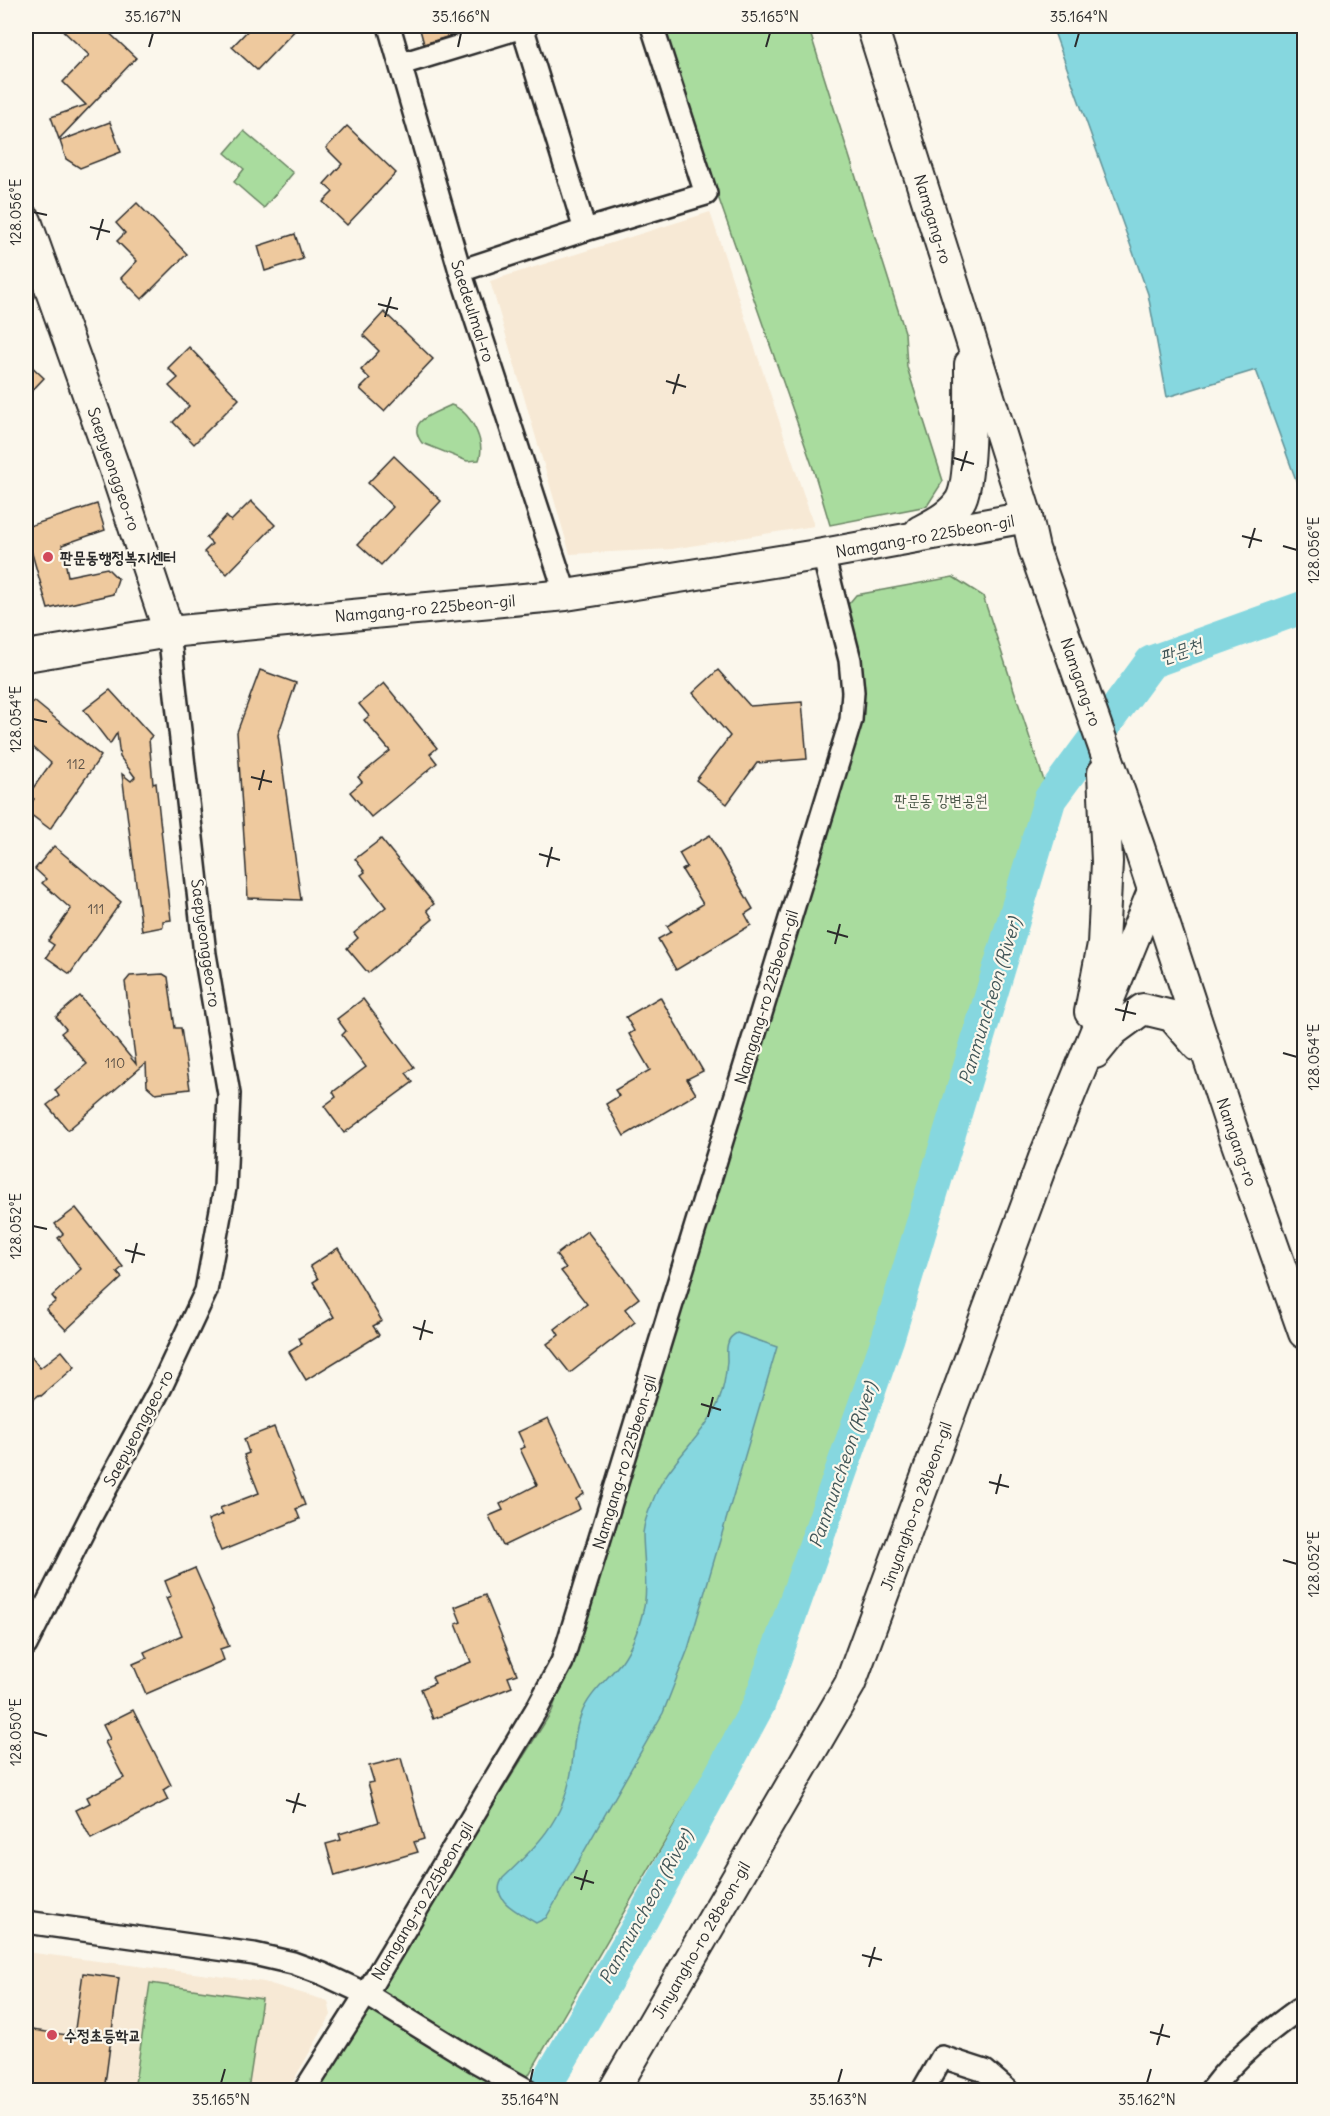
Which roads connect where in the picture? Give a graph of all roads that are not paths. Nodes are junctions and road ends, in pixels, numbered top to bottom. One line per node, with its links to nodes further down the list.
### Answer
1 (389, 26): 5 (street, Saedeulmal-ro)
2 (523, 26): 5 (street); 7 (street)
3 (652, 26): 7 (street)
4 (872, 26): 9 (street, Namgang-ro)
5 (401, 64): 8 (street, Saedeulmal-ro)
6 (26, 221): 14 (street, Saepyeonggeo-ro)
7 (585, 230): 8 (street)
8 (460, 271): 13 (street, Saedeulmal-ro)
9 (971, 340): 10 (street, Namgang-ro); 11 (street)
10 (1027, 517): 11 (street, Namgang-ro 225beon-gil); 16 (street, Namgang-ro)
11 (903, 540): 12 (street, Namgang-ro 225beon-gil)
12 (823, 554): 13 (street, Namgang-ro 225beon-gil); 23 (street, Namgang-ro 225beon-gil)
13 (566, 595): 14 (street, Namgang-ro 225beon-gil)
14 (169, 632): 15 (street, Namgang-ro 225beon-gil); 21 (street, Saepyeonggeo-ro)
15 (26, 656)
16 (1101, 740): 17 (street, Namgang-ro); 19 (street)
17 (1153, 891): 18 (street, Namgang-ro); 19 (street, Jinyangho-ro 28beon-gil)
18 (1208, 1057): 19 (street); 20 (street, Namgang-ro)
19 (1079, 1074): 27 (street, Jinyangho-ro 28beon-gil)
20 (1305, 1333)
21 (26, 1645)
22 (26, 1922): 23 (street, Namgang-ro 225beon-gil)
23 (366, 1995): 25 (street); 26 (street)
24 (1305, 2007): 30 (street)
25 (305, 2091)
26 (528, 2091)
27 (614, 2091)
28 (923, 2091): 29 (street)
29 (1007, 2091)
30 (1211, 2091)

